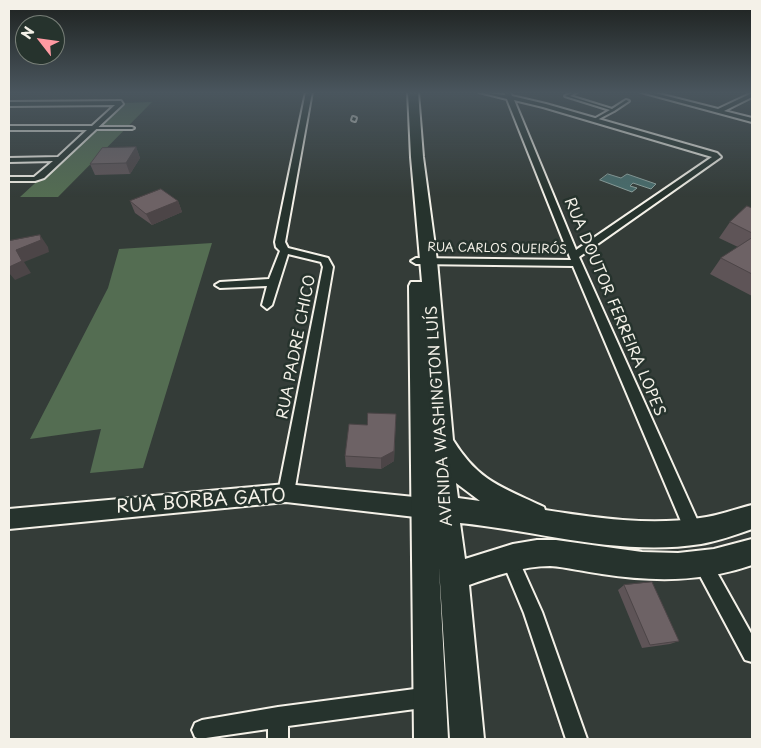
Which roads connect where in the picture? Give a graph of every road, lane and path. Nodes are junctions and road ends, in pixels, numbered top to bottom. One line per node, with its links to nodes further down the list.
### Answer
1 (302, 127): 12 (street)
2 (409, 127): 14 (main road, AVENIDA WASHINGTON LUÍS)
3 (415, 127): 14 (main road, AVENIDA WASHINGTON LUÍS)
4 (522, 127): 13 (street, RUA DOUTOR FERREIRA LOPES)
5 (618, 127): 13 (street)
6 (9, 128): 7 (street)
7 (93, 128): 8 (lane); 9 (street)
8 (132, 128)
9 (58, 159): 10 (street); 11 (street)
10 (9, 160)
11 (9, 179)
12 (285, 250): 15 (street); 19 (street, RUA PADRE CHICO)
13 (576, 259): 14 (street, RUA CARLOS QUEIRÓS); 24 (street, RUA DOUTOR FERREIRA LOPES)
14 (422, 261): 18 (main road, AVENIDA WASHINGTON LUÍS); 20 (main road, AVENIDA WASHINGTON LUÍS)
15 (273, 282): 16 (street); 17 (street)
16 (220, 285)
17 (267, 305)
18 (442, 442): 20 (main road, AVENIDA WASHINGTON LUÍS); 23 (main road)
19 (286, 493): 20 (street, RUA BORBA GATO); 22 (street, RUA BORBA GATO)
20 (435, 509): 23 (main road); 28 (main road, AVENIDA WASHINGTON LUÍS); 30 (main road, AVENIDA WASHINGTON LUÍS)
21 (752, 517): 24 (main road)
22 (9, 518)
23 (550, 523): 24 (main road)
24 (694, 532)
25 (752, 552): 27 (main road)
26 (509, 558): 27 (main road); 28 (main road); 36 (street)
27 (704, 566): 29 (street)
28 (454, 576): 35 (main road, AVENIDA WASHINGTON LUÍS)
29 (752, 653)
30 (430, 698): 31 (street); 34 (main road, AVENIDA WASHINGTON LUÍS)
31 (278, 716): 32 (street); 33 (street)
32 (202, 730)
33 (278, 739)
34 (431, 739)
35 (468, 739)
36 (577, 739)

